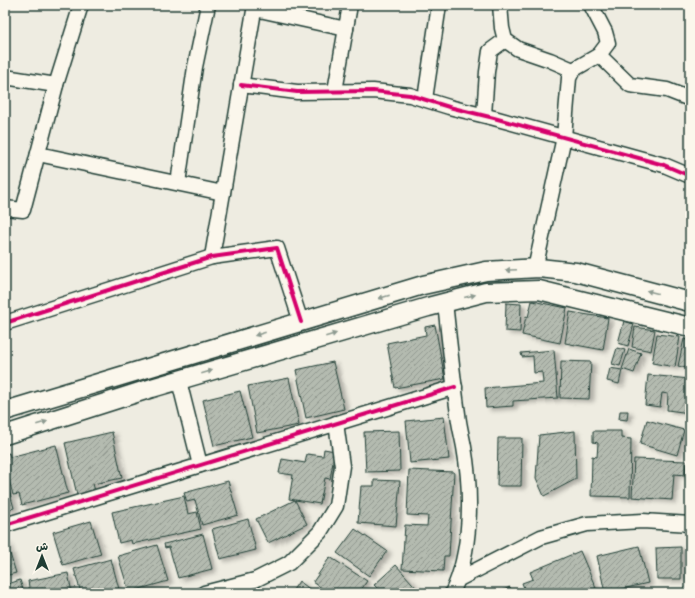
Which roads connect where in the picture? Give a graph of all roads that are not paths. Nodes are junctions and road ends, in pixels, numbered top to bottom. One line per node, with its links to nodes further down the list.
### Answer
1 (81, 5): 13 (street)
2 (208, 5): 22 (street)
3 (350, 5): 8 (street)
4 (439, 5): 16 (street)
5 (500, 5): 9 (street)
6 (590, 5): 10 (street)
7 (255, 7): 8 (street); 14 (street)
8 (346, 29): 15 (street)
9 (505, 40): 11 (street); 18 (street)
10 (599, 55): 11 (street); 17 (street)
11 (573, 70): 19 (street)
12 (5, 77): 13 (street)
13 (56, 86): 20 (street)
14 (241, 86): 15 (street); 23 (street)
15 (335, 91): 16 (street)
16 (424, 99): 18 (street)
17 (690, 99)
18 (484, 115): 19 (street)
19 (564, 137): 21 (street); 26 (street)
20 (38, 154): 22 (street); 24 (street)
21 (690, 176)
22 (178, 183): 23 (street)
23 (223, 193): 25 (street)
24 (5, 208)
25 (212, 258): 29 (street); 30 (street)
26 (535, 269): 28 (main road, one-way to 26); 29 (main road, one-way to 29)
27 (445, 302): 31 (main road, one-way to 31); 32 (main road, one-way to 27); 33 (street)
28 (690, 302)
29 (301, 322): 34 (main road, one-way to 34)
30 (5, 323)
31 (690, 327)
32 (179, 381): 36 (main road, one-way to 32); 37 (street)
33 (455, 387): 35 (street); 40 (street)
34 (5, 411)
35 (336, 423): 37 (street); 41 (street)
36 (5, 435)
37 (200, 465): 39 (street)
38 (690, 524): 40 (street)
39 (5, 525)
40 (459, 579): 44 (street)
41 (255, 580): 42 (street); 43 (street)
42 (204, 593)
43 (247, 593)
44 (452, 593)

